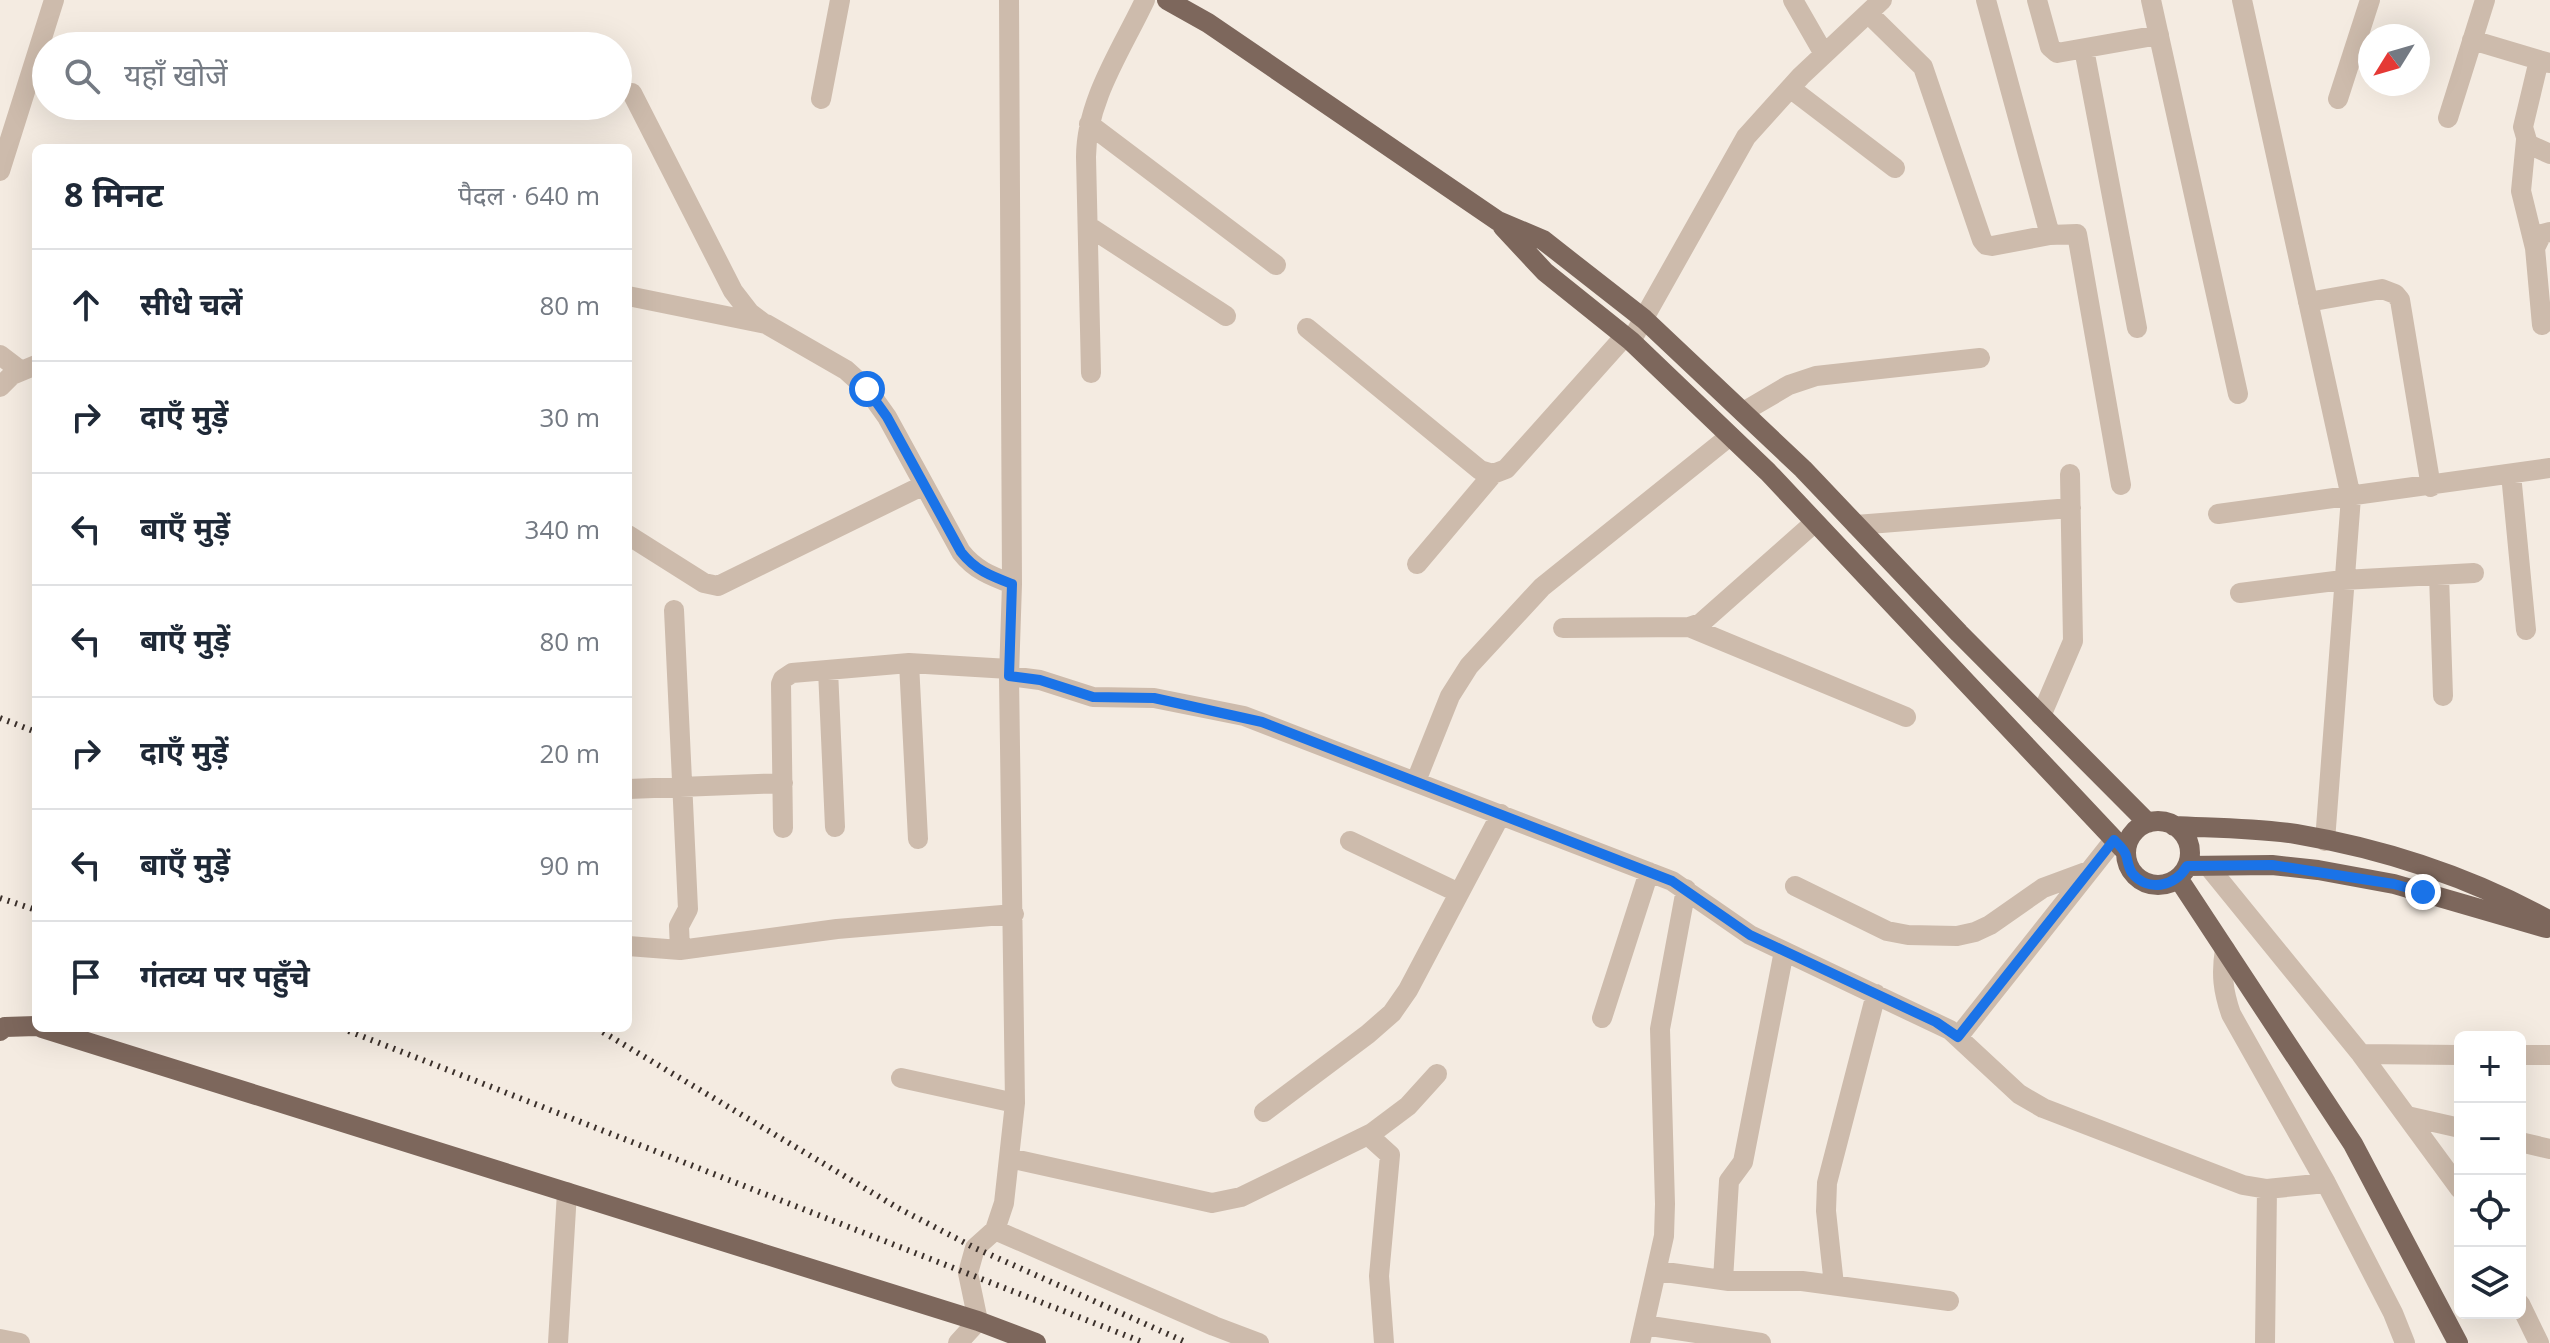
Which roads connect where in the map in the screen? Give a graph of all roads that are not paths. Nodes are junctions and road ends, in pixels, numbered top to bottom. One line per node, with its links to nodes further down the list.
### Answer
1 (54, 0): 14 (street)
2 (840, 0): 23 (street)
3 (1009, 0): 71 (street)
4 (1145, 0): 26 (street)
5 (1167, 0): 31 (main road)
6 (1793, 0): 18 (street)
7 (1986, 0): 34 (street)
8 (2037, 0): 17 (street)
9 (2151, 0): 15 (street)
10 (2242, 0): 38 (street)
11 (2370, 0): 24 (street)
12 (2485, 0): 16 (street)
13 (1877, 4): 18 (street); 34 (street)
14 (44, 32)
15 (2159, 35): 17 (street); 51 (street)
16 (2472, 40): 19 (street); 25 (street)
17 (2084, 49): 44 (street)
18 (1824, 54): 21 (street)
19 (2544, 62): 27 (street)
20 (32, 70): 30 (street)
21 (1790, 88): 29 (street); 40 (street)
22 (632, 93): 41 (street)
23 (821, 99)
24 (2338, 99)
25 (2448, 118)
26 (1089, 124): 32 (street); 36 (street)
27 (2526, 140): 28 (street); 35 (street)
28 (2550, 154)
29 (1895, 168)
30 (0, 171)
31 (1498, 221): 40 (main road); 45 (main road)
32 (1088, 226): 39 (street); 49 (street)
33 (2550, 232): 35 (street)
34 (2050, 235): 59 (street)
35 (2535, 248): 42 (street)
36 (1276, 265)
37 (632, 297): 41 (street)
38 (2308, 302): 60 (street); 61 (street)
39 (1226, 316)
40 (1644, 319): 45 (street); 52 (main road)
41 (766, 324): 58 (street)
42 (2542, 325)
43 (1307, 328): 55 (street)
44 (2137, 328)
45 (1628, 338): 53 (main road); 55 (street)
46 (0, 355): 48 (street)
47 (1980, 358): 52 (street)
48 (29, 368): 50 (street)
49 (1091, 373)
50 (0, 387)
51 (2238, 394)
52 (1743, 412): 65 (main road)
53 (1730, 436): 64 (main road); 83 (street)
54 (2550, 468): 57 (street)
55 (1493, 474): 67 (street)
56 (2070, 474): 62 (street)
57 (2511, 474): 60 (street); 76 (street)
58 (924, 485): 66 (street); 71 (street)
59 (2121, 485)
60 (2431, 487): 61 (street)
61 (2351, 497): 63 (street); 70 (street)
62 (2071, 508): 65 (street); 81 (street)
63 (2218, 514)
64 (1814, 523): 74 (street); 95 (main road)
65 (1856, 525): 81 (main road)
66 (632, 538)
67 (1417, 564)
68 (2474, 573): 69 (street)
69 (2439, 575): 70 (street); 80 (street)
70 (2343, 580): 72 (street); 94 (street)
71 (1012, 584): 79 (street)
72 (2240, 593)
73 (674, 610): 85 (street)
74 (1689, 627): 75 (street); 82 (street)
75 (1563, 628)
76 (2526, 630)
77 (909, 663): 78 (street); 79 (street); 92 (street)
78 (828, 670): 84 (street); 90 (street)
79 (1009, 672): 83 (street); 103 (street)
80 (2443, 696)
81 (2041, 716): 88 (main road)
82 (1906, 717)
83 (1416, 781): 87 (street)
84 (783, 783): 85 (street); 91 (street)
85 (684, 787): 86 (street); 108 (street)
86 (632, 789)
87 (1501, 814): 98 (street); 102 (street)
88 (2148, 823): 89 (main road); 95 (main road)
89 (2174, 826): 94 (main road); 99 (main road)
90 (835, 827)
91 (783, 828)
92 (918, 839)
93 (1350, 841): 102 (street)
94 (2325, 841): 104 (main road)
95 (2120, 846): 97 (street); 99 (main road)
96 (2208, 866): 99 (main road); 105 (main road); 116 (street)
97 (2089, 871): 100 (street); 115 (street)
98 (1649, 872): 101 (street); 111 (street)
99 (2182, 872): 107 (main road)
100 (1795, 886)
101 (1686, 889): 109 (street); 135 (street)
102 (1459, 893): 123 (street)
103 (1014, 914): 108 (street); 122 (street)
104 (2550, 921)
105 (2550, 929)
106 (632, 946): 108 (street)
107 (2225, 949): 131 (street); 153 (main road)
108 (680, 950)
109 (1784, 951): 110 (street); 136 (street)
110 (1876, 994): 115 (street); 137 (street)
111 (1602, 1018)
112 (32, 1026): 113 (main road)
113 (2, 1027)
114 (55, 1032): 133 (main road)
115 (1958, 1037): 132 (street)
116 (2361, 1054): 117 (street); 124 (street)
117 (2454, 1055)
118 (2526, 1055): 119 (street)
119 (2550, 1055)
120 (1437, 1074): 126 (street)
121 (901, 1078): 122 (street)
122 (1015, 1103): 129 (street)
123 (1264, 1112)
124 (2407, 1116): 125 (street); 130 (street)
125 (2454, 1127)
126 (1369, 1136): 129 (street); 149 (street)
127 (2526, 1143): 128 (street)
128 (2550, 1149)
129 (1009, 1158): 134 (street)
130 (2454, 1181)
131 (2326, 1183): 132 (street); 152 (street)
132 (2267, 1189): 151 (street)
133 (567, 1192): 140 (main road); 145 (street)
134 (995, 1230): 140 (street); 148 (street)
135 (1658, 1271): 136 (street); 141 (street)
136 (1723, 1280): 137 (street)
137 (1834, 1285): 138 (street)
138 (1949, 1301)
139 (2526, 1314): 143 (street)
140 (978, 1321): 146 (street); 147 (main road)
141 (1642, 1334): 150 (street)
142 (0, 1339): 144 (street)
143 (2541, 1339)
144 (20, 1343)
145 (558, 1343)
146 (958, 1343)
147 (1036, 1343)
148 (1259, 1343)
149 (1384, 1343)
150 (1761, 1343)
151 (2265, 1343)
152 (2405, 1343)
153 (2458, 1343)

